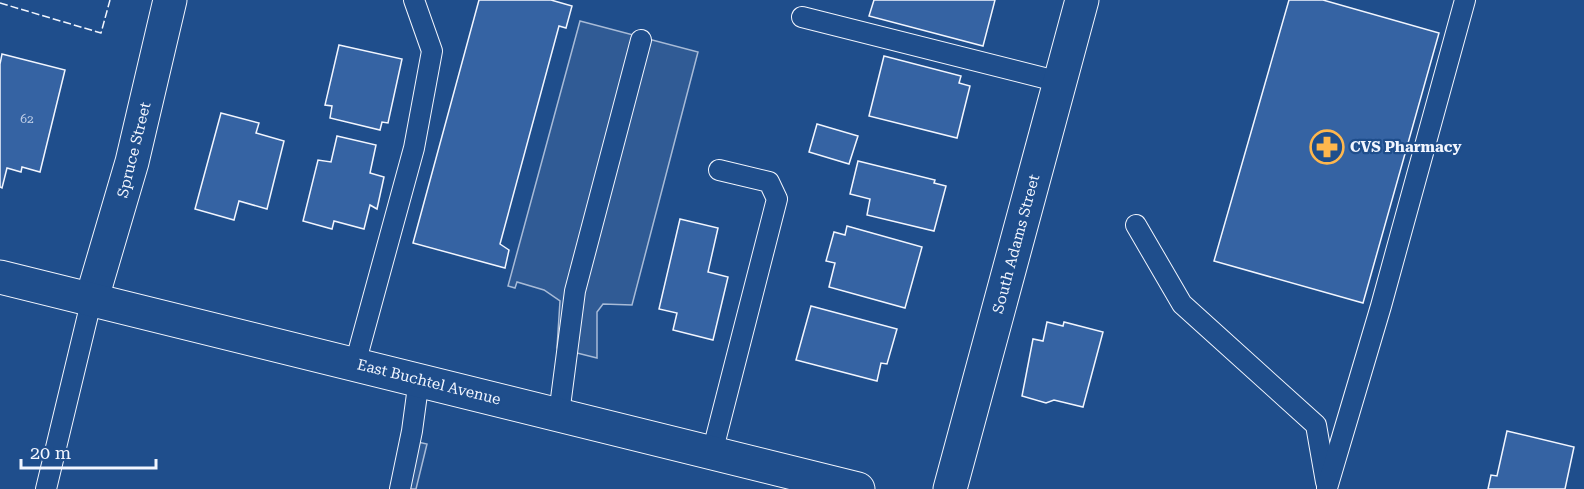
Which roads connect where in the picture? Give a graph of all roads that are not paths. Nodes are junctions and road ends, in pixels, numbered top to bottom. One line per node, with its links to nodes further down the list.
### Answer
1 (170, 0): 11 (main road, Spruce Street)
2 (414, 0): 12 (lane)
3 (1082, 0): 7 (main road, South Adams Street)
4 (1465, 0): 16 (lane)
5 (802, 17): 7 (lane)
6 (640, 40): 14 (lane)
7 (1060, 82): 20 (main road, South Adams Street)
8 (719, 170): 15 (lane)
9 (1136, 225): 16 (lane)
10 (0, 277): 11 (main road, East Buchtel Avenue)
11 (92, 298): 12 (main road, East Buchtel Avenue); 17 (lane)
12 (355, 364): 13 (main road, East Buchtel Avenue)
13 (419, 379): 14 (main road, East Buchtel Avenue); 18 (lane)
14 (560, 414): 15 (main road, East Buchtel Avenue)
15 (712, 453): 19 (main road, East Buchtel Avenue)
16 (1327, 488)
17 (46, 489)
18 (400, 489)
19 (858, 489)
20 (950, 489)

